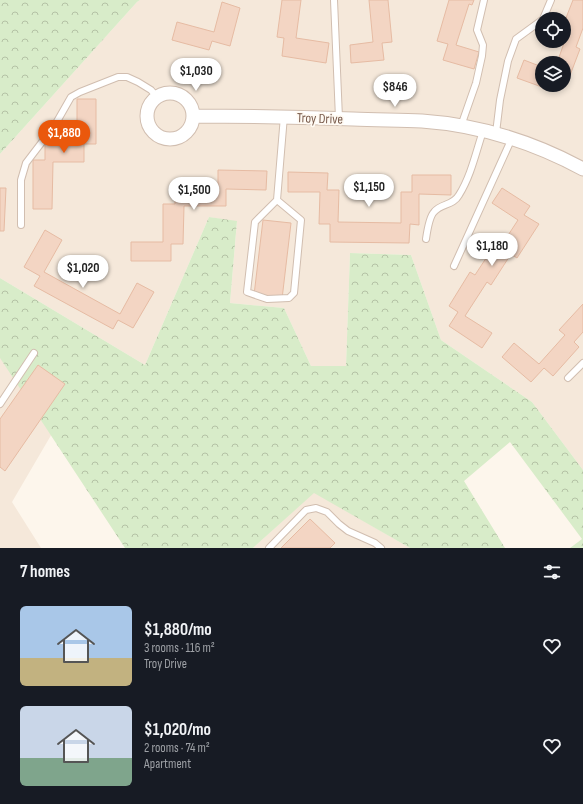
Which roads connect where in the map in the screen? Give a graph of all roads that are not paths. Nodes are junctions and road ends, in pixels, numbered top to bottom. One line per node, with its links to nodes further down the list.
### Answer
1 (334, 0): 9 (lane)
2 (484, 0): 10 (lane)
3 (551, 0): 4 (lane)
4 (546, 12)
5 (535, 26): 11 (lane)
6 (157, 97): 7 (street); 7 (street); 15 (lane)
7 (193, 116): 8 (street, Troy Drive)
8 (284, 116): 9 (street, Troy Drive); 14 (lane)
9 (339, 118): 10 (street, Troy Drive)
10 (461, 126): 11 (street, Troy Drive)
11 (489, 132): 12 (street, Troy Drive); 16 (lane)
12 (512, 138): 13 (street, Troy Drive); 17 (lane)
13 (583, 169)
14 (277, 200): 14 (lane)
15 (21, 225)
16 (426, 239)
17 (454, 266)
18 (34, 353): 21 (lane)
19 (583, 363): 20 (lane)
20 (568, 378)
21 (0, 404)
22 (269, 548): 23 (lane)
23 (381, 548)

